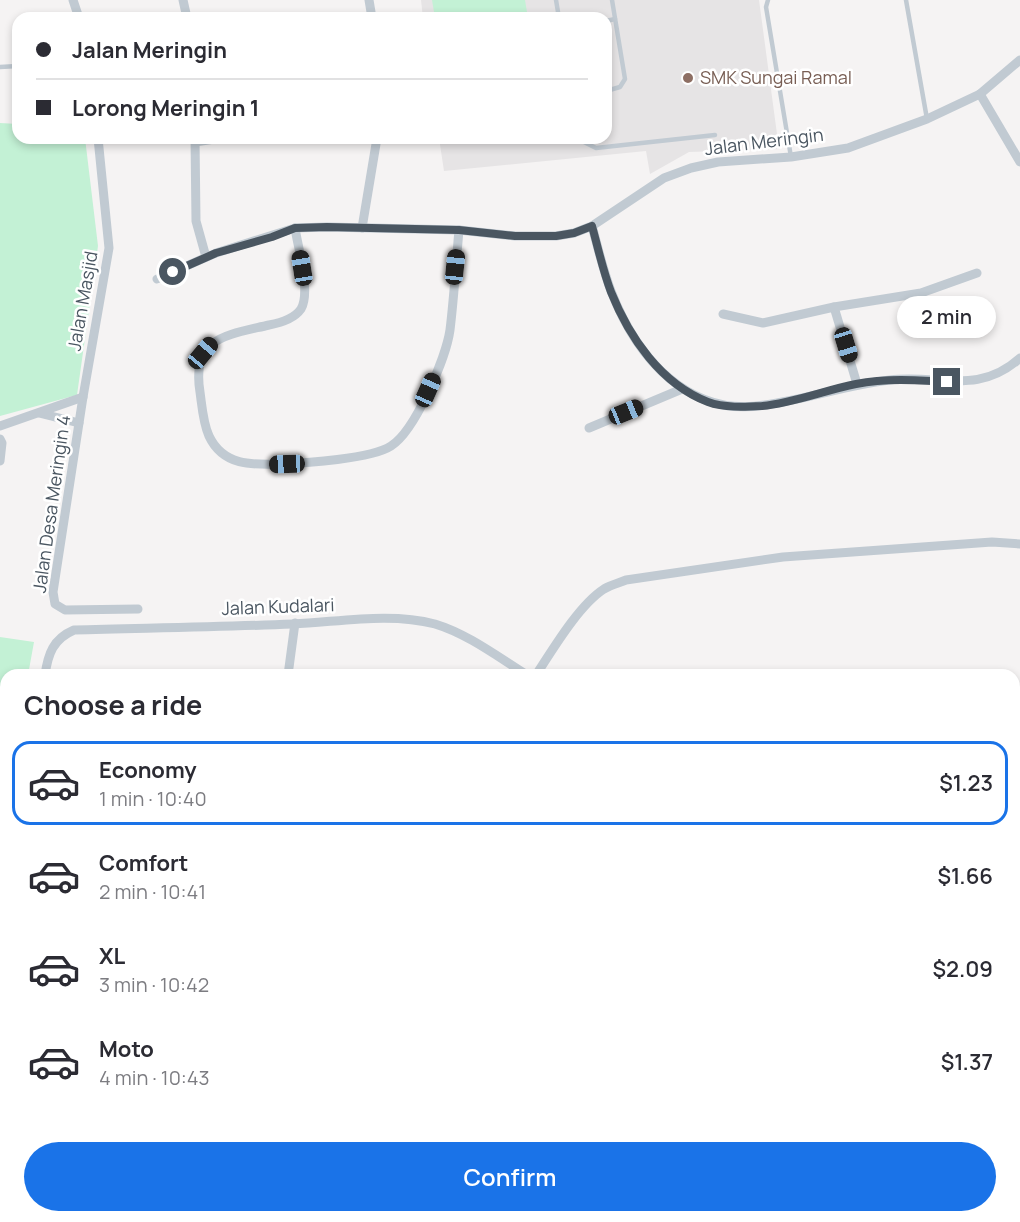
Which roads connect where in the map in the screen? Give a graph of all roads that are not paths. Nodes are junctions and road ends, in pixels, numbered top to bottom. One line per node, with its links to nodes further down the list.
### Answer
1 (612, 0): 4 (lane)
2 (768, 0): 15 (lane)
3 (906, 0): 9 (lane)
4 (615, 19): 5 (lane); 7 (lane)
5 (612, 20)
6 (1020, 60): 8 (street, Jalan Meringin)
7 (612, 89)
8 (980, 94): 9 (street, Jalan Meringin); 16 (street)
9 (927, 119): 15 (street, Jalan Meringin)
10 (715, 135): 14 (lane)
11 (99, 144): 29 (street, Jalan Masjid)
12 (195, 144): 21 (street)
13 (375, 144): 19 (street)
14 (588, 144)
15 (791, 158): 17 (street, Jalan Meringin)
16 (1020, 162)
17 (592, 226): 20 (street, Jalan Meringin); 28 (street)
18 (295, 228): 19 (street, Jalan Meringin); 20 (street); 21 (street, Jalan Meringin)
19 (362, 228): 20 (street, Jalan Meringin)
20 (459, 230)
21 (206, 257): 23 (street, Jalan Meringin)
22 (977, 273): 24 (street)
23 (157, 279)
24 (834, 307): 25 (street); 27 (street)
25 (723, 314)
26 (1020, 358): 27 (street)
27 (857, 384): 28 (street)
28 (682, 389): 33 (street)
29 (83, 397): 30 (street); 31 (street, Jalan Desa Meringin 4)
30 (39, 412): 31 (street); 32 (street)
31 (79, 423): 37 (street, Jalan Desa Meringin 4)
32 (0, 426)
33 (589, 428)
34 (0, 439): 35 (street)
35 (0, 461)
36 (1020, 544): 42 (street)
37 (138, 609)
38 (296, 624): 39 (street, Jalan Kudalari); 40 (street); 41 (street, Jalan Kudalari)
39 (46, 669)
40 (289, 669)
41 (516, 669)
42 (540, 669)

